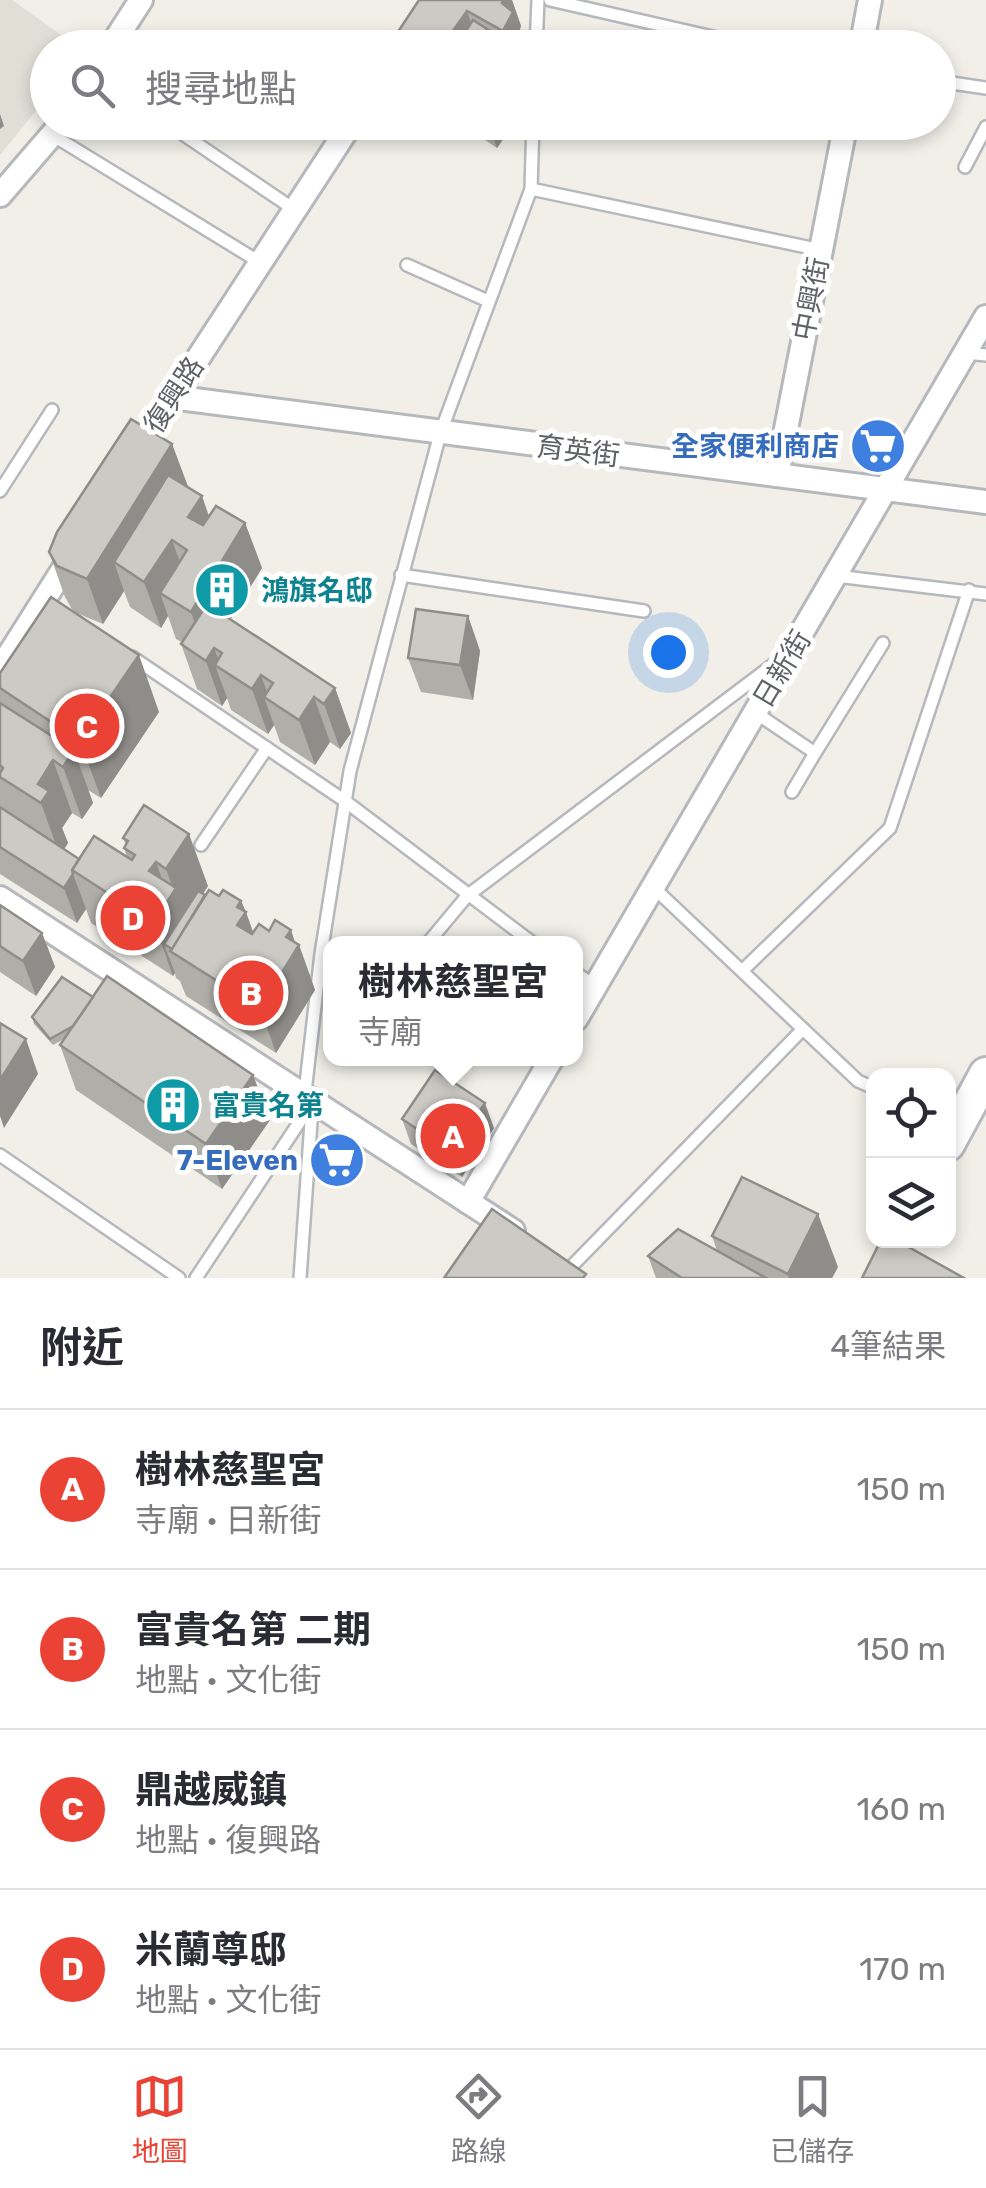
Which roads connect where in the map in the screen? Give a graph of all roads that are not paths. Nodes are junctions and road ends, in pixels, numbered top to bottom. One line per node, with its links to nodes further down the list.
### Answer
1 (538, 0): 6 (lane)
2 (550, 0): 7 (lane)
3 (870, 0): 8 (street)
4 (138, 1): 5 (street)
5 (121, 30)
6 (537, 30)
7 (682, 30)
8 (864, 30)
9 (956, 84): 10 (lane)
10 (986, 88)
11 (986, 127): 18 (lane)
12 (49, 140): 20 (street)
13 (73, 140): 23 (lane)
14 (192, 140): 21 (lane)
15 (340, 140): 21 (street, 復興路)
16 (532, 140): 19 (lane)
17 (842, 140): 22 (street, 中興街)
18 (965, 168)
19 (531, 189): 22 (lane); 25 (lane)
20 (0, 195)
21 (295, 210): 23 (street, 復興路)
22 (821, 250): 32 (street, 中興街)
23 (261, 263): 28 (street, 復興路)
24 (408, 264): 25 (lane)
25 (488, 301): 30 (lane)
26 (986, 317): 27 (street, 日新街)
27 (976, 354): 33 (street, 日新街)
28 (171, 397): 30 (street, 育英街); 31 (street, 復興路)
29 (52, 410): 34 (lane)
30 (440, 434): 32 (street, 育英街); 37 (lane)
31 (124, 473)
32 (777, 475): 33 (street, 育英街)
33 (888, 488): 35 (street, 育英街); 38 (street, 日新街)
34 (0, 491)
35 (986, 502)
36 (84, 536): 45 (street)
37 (401, 574): 41 (lane); 50 (lane)
38 (836, 576): 39 (lane); 43 (street, 日新街)
39 (968, 590): 40 (lane); 58 (lane)
40 (986, 594)
41 (644, 611)
42 (883, 643): 48 (lane)
43 (793, 650): 46 (street, 日新街); 53 (lane)
44 (124, 652): 47 (lane)
45 (0, 670)
46 (756, 713): 48 (lane); 52 (street, 日新街)
47 (267, 748): 50 (lane); 51 (lane)
48 (815, 752): 49 (lane)
49 (792, 792)
50 (345, 801): 53 (lane); 55 (lane)
51 (201, 845)
52 (653, 887): 58 (lane); 60 (street, 日新街)
53 (467, 896): 56 (lane); 57 (lane)
54 (0, 898): 65 (street)
55 (329, 936)
56 (434, 936)
57 (523, 936)
58 (744, 969): 61 (lane)
59 (323, 976): 65 (lane)
60 (585, 980)
61 (803, 1029): 64 (lane); 70 (lane)
62 (547, 1066): 68 (street)
63 (986, 1074): 66 (main road)
64 (866, 1084)
65 (304, 1096): 68 (street); 72 (lane); 73 (lane)
66 (956, 1124)
67 (0, 1155): 71 (lane)
68 (468, 1202): 69 (street)
69 (526, 1240)
70 (570, 1268)
71 (179, 1278)
72 (196, 1278)
73 (300, 1278)

